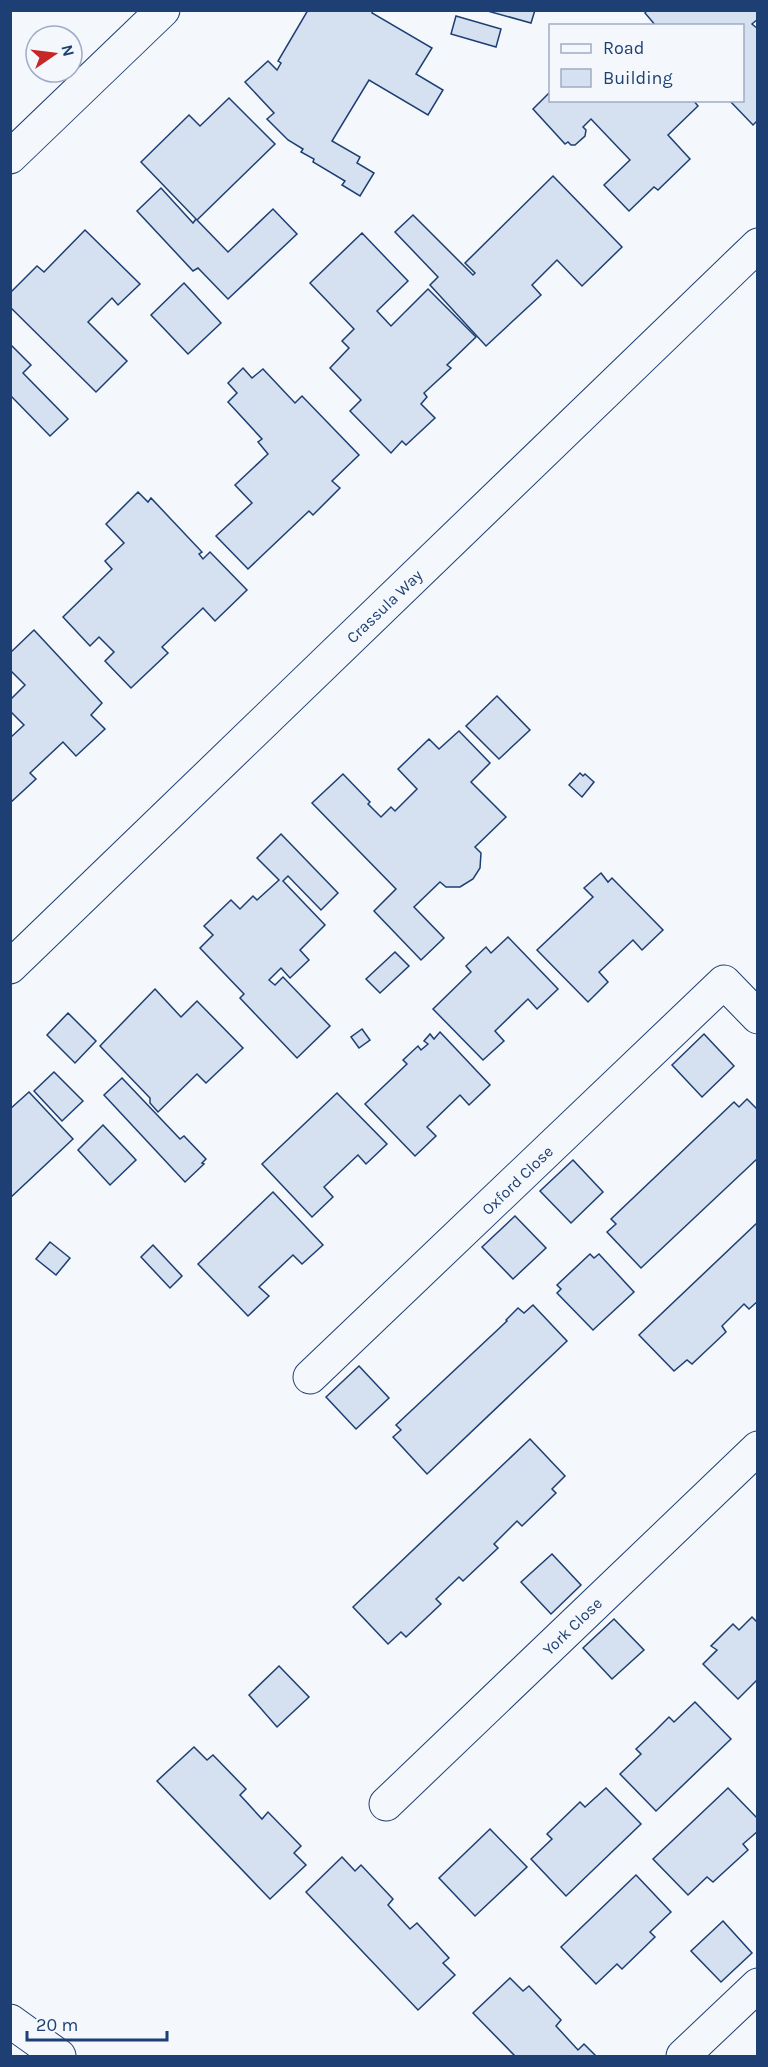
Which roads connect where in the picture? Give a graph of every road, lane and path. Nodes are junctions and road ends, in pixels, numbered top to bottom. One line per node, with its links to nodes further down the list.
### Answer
1 (163, 10): 2 (street)
2 (10, 157)
3 (758, 245): 4 (street, Crassula Way)
4 (10, 967)
5 (758, 1017): 6 (street, Oxford Close)
6 (310, 1377)
7 (758, 1448): 8 (street, York Close)
8 (386, 1804)
9 (758, 1985): 12 (street)
10 (10, 2021): 11 (street)
11 (59, 2056)
12 (683, 2056)

